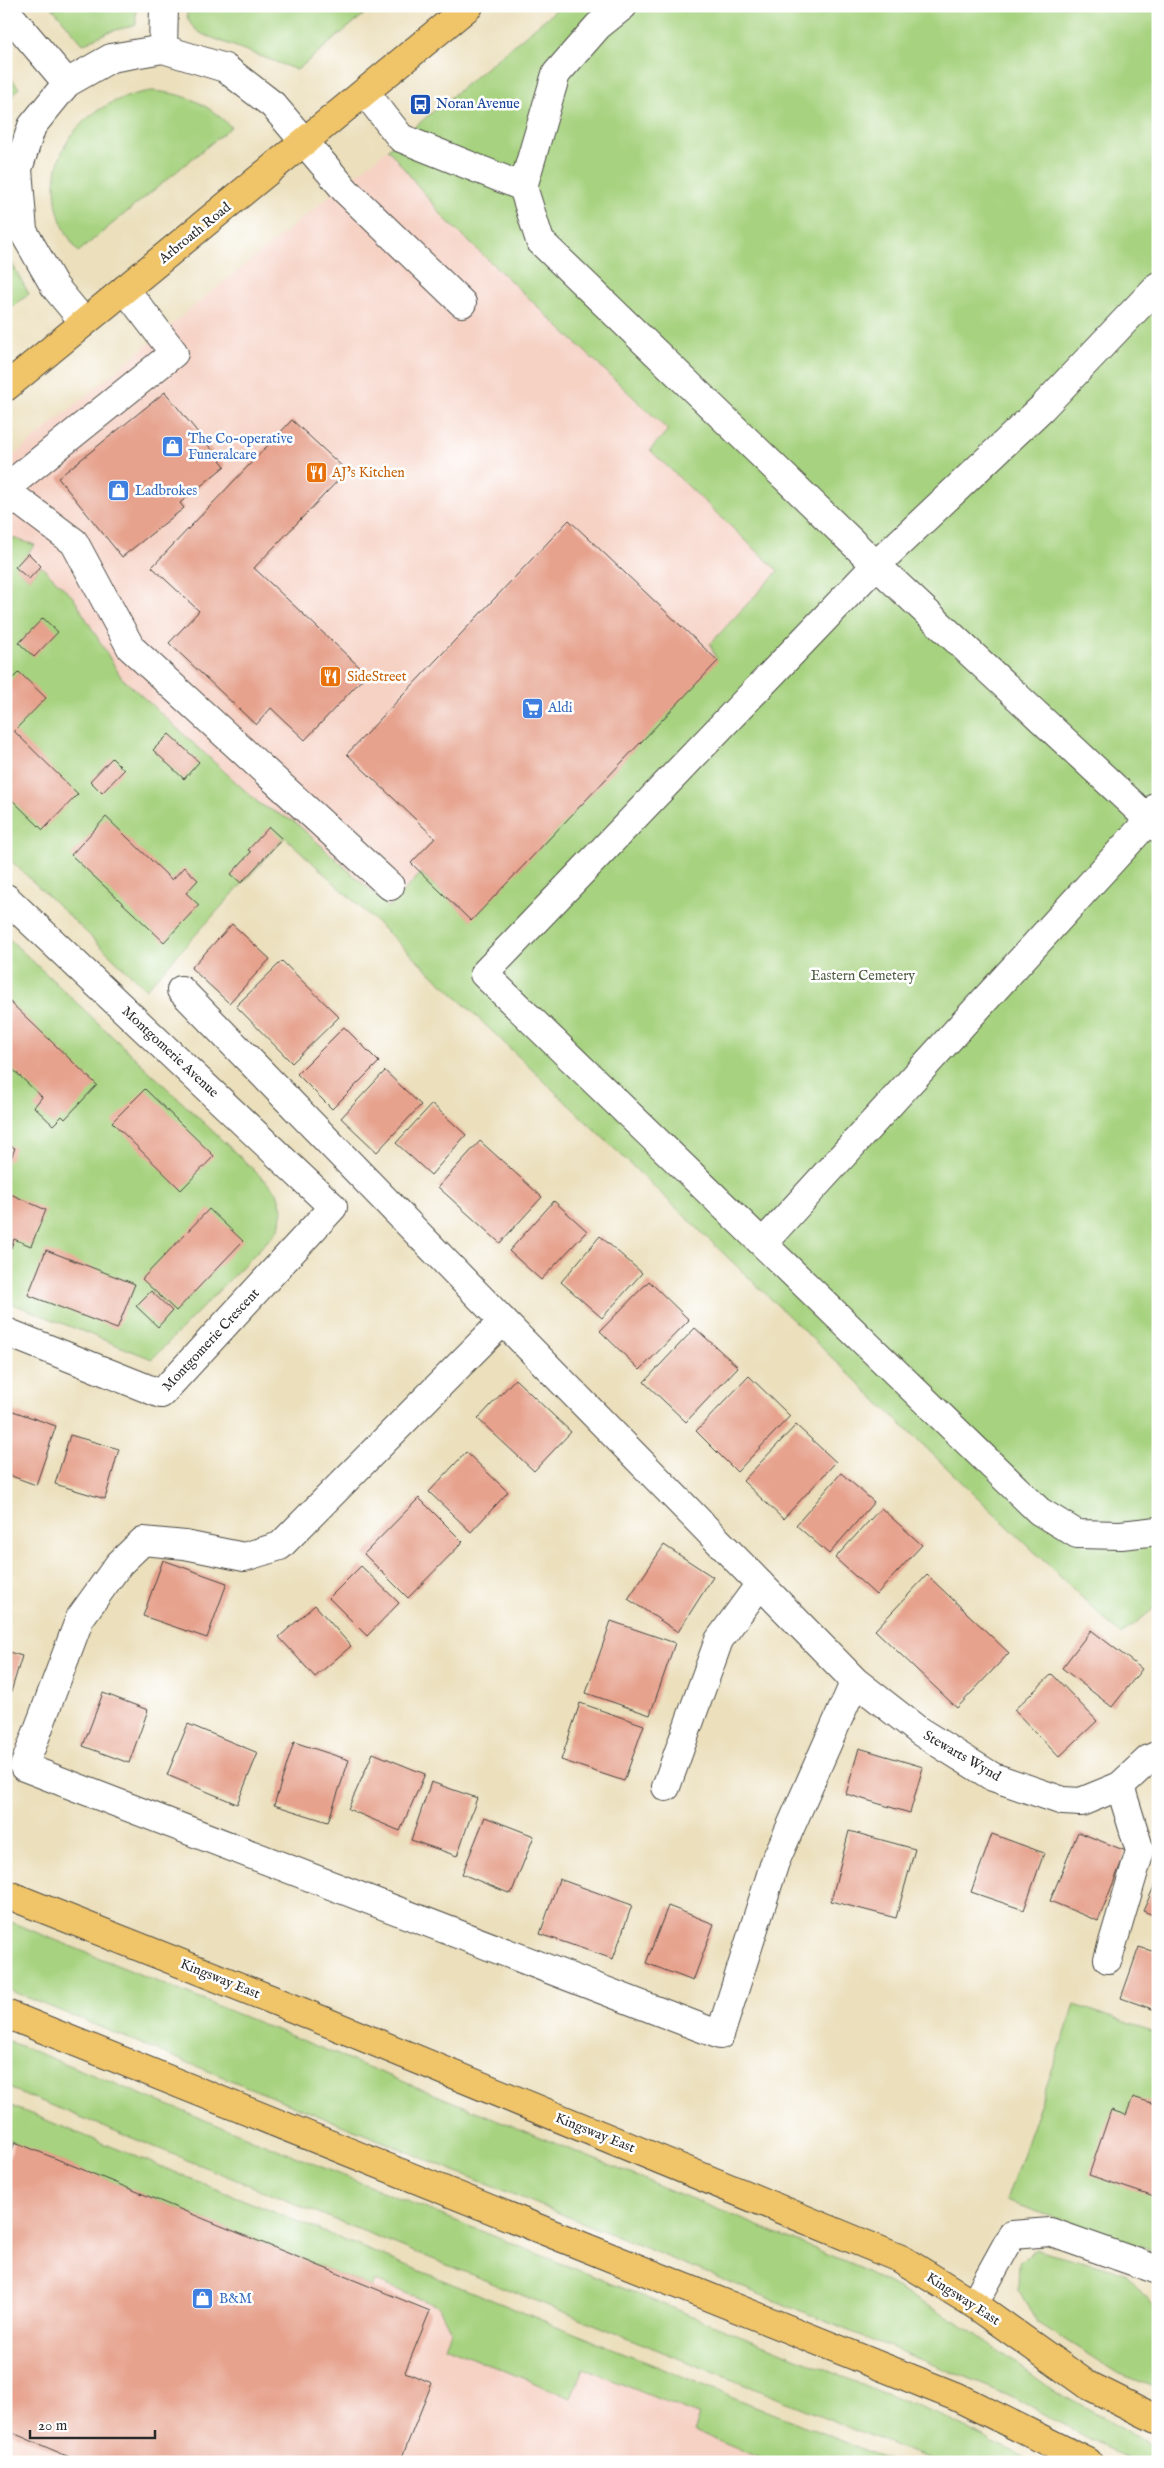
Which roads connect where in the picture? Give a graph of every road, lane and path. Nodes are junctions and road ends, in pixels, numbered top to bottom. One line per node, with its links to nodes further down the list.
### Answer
1 (164, 6): 5 (street)
2 (469, 6): 7 (main road, Arbroath Road)
3 (623, 6): 10 (street)
4 (6, 11): 6 (street)
5 (163, 49): 6 (street); 8 (street)
6 (67, 83): 9 (street)
7 (365, 92): 8 (main road, Arbroath Road); 10 (street)
8 (304, 142): 12 (main road, Arbroath Road); 13 (street)
9 (12, 168): 14 (street)
10 (523, 187): 17 (street)
11 (1158, 286): 17 (street)
12 (125, 289): 14 (main road, Arbroath Road); 16 (street)
13 (462, 303)
14 (84, 322): 15 (main road, Arbroath Road)
15 (6, 387)
16 (6, 490): 19 (street)
17 (876, 565): 18 (street); 23 (street)
18 (1155, 818): 23 (street)
19 (390, 886)
20 (6, 898): 22 (street, Montgomerie Avenue)
21 (182, 990): 24 (street, Stewarts Wynd)
22 (333, 1207): 25 (street, Montgomerie Crescent)
23 (762, 1244): 26 (street)
24 (503, 1320): 27 (street, Stewarts Wynd); 30 (street)
25 (6, 1332)
26 (1158, 1532)
27 (760, 1584): 28 (street, Stewarts Wynd); 32 (street)
28 (855, 1681): 30 (street); 31 (street, Stewarts Wynd)
29 (1158, 1755): 31 (street, Stewarts Wynd)
30 (15, 1764)
31 (1120, 1786): 34 (street)
32 (666, 1787)
33 (6, 1894): 37 (main road, Kingsway East)
34 (1108, 1959)
35 (6, 2014): 39 (main road)
36 (1158, 2270): 37 (street)
37 (974, 2304): 38 (main road, Kingsway East)
38 (1158, 2420)
39 (1088, 2462)

